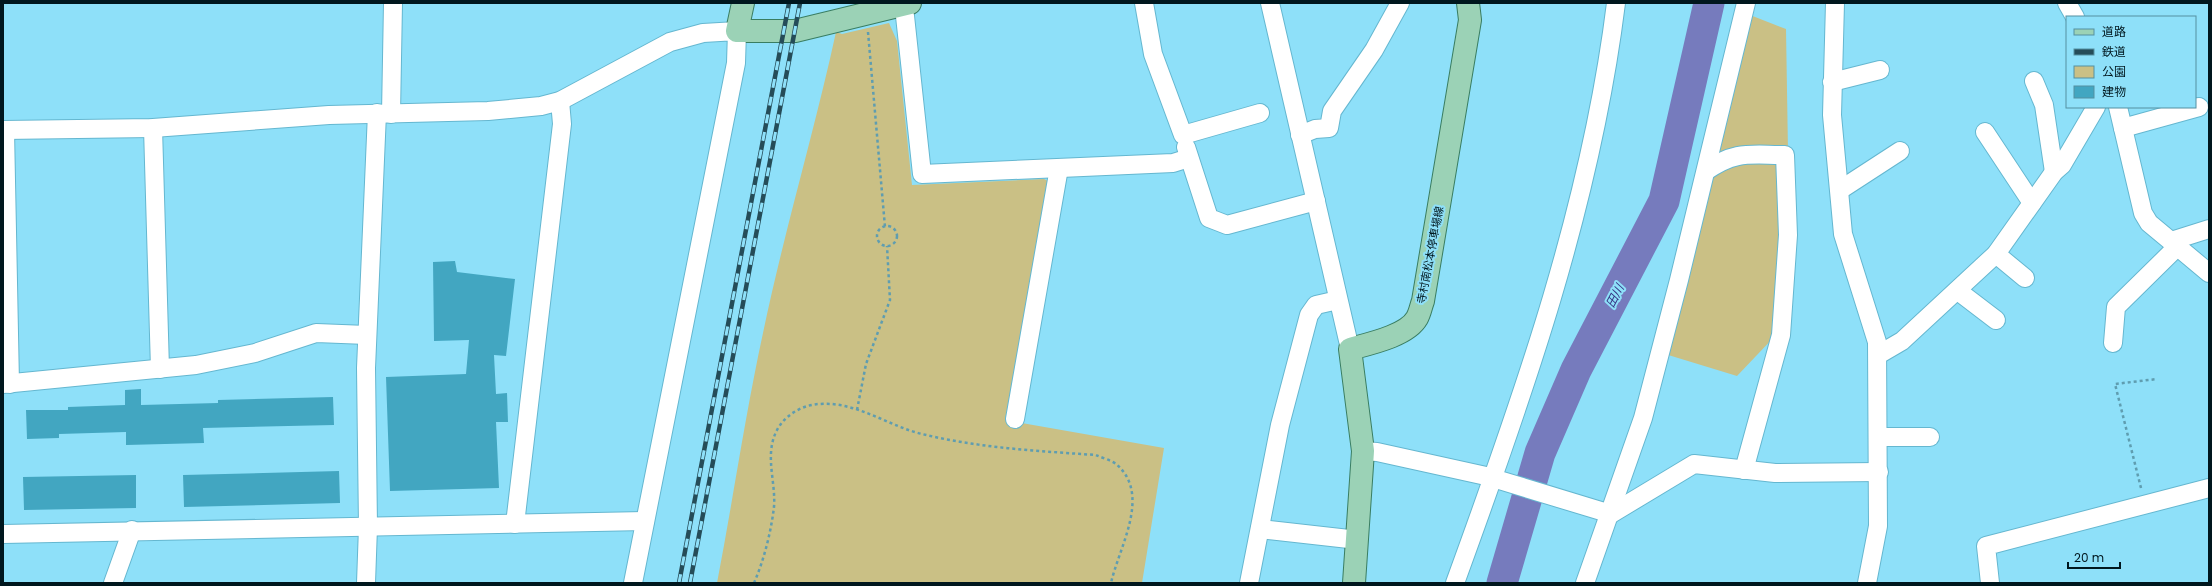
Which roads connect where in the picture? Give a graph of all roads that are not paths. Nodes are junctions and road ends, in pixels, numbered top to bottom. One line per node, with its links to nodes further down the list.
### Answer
1 (393, 3): 22 (street)
2 (742, 3): 13 (main road)
3 (1144, 3): 27 (street)
4 (1270, 3): 28 (street)
5 (1400, 3): 28 (street)
6 (1468, 3): 47 (main road, 寺村南松本停車場線)
7 (1616, 3): 57 (street)
8 (1746, 3): 32 (street)
9 (1835, 3): 16 (street)
10 (2067, 3): 12 (street)
11 (906, 4): 13 (main road); 31 (street)
12 (2074, 16)
13 (737, 31): 17 (street); 60 (street)
14 (1880, 70): 16 (street)
15 (2034, 81): 33 (street)
16 (1832, 82): 34 (street)
17 (560, 101): 22 (street); 61 (street)
18 (2095, 108): 33 (street)
19 (2118, 108): 24 (street)
20 (2188, 108): 24 (street)
21 (1260, 112): 27 (street)
22 (384, 114): 23 (street); 45 (street)
23 (153, 128): 25 (street); 49 (street)
24 (2123, 128): 38 (street)
25 (4, 130): 50 (street)
26 (1985, 132): 36 (street)
27 (1183, 135): 30 (street)
28 (1300, 135): 35 (street)
29 (1900, 151): 34 (street)
30 (1189, 158): 31 (street); 35 (street)
31 (1059, 168): 51 (street)
32 (1706, 171): 55 (street); 59 (street)
33 (2054, 172): 36 (street)
34 (1840, 190): 48 (street)
35 (1316, 202): 43 (street)
36 (2032, 203): 39 (street)
37 (2209, 229): 38 (street)
38 (2174, 244): 40 (street); 46 (street)
39 (1996, 254): 41 (street); 42 (street)
40 (2209, 273)
41 (2025, 278)
42 (1958, 291): 44 (street); 48 (street)
43 (1338, 300): 47 (street); 63 (street)
44 (1996, 320)
45 (367, 334): 49 (street); 62 (street)
46 (2113, 343)
47 (1350, 349): 54 (main road)
48 (1878, 355): 52 (street)
49 (160, 369): 50 (street)
50 (6, 384)
51 (1015, 419)
52 (1879, 437): 53 (street); 56 (street)
53 (1930, 437)
54 (1363, 451): 57 (street); 66 (main road)
55 (1744, 470): 56 (street); 59 (street)
56 (1879, 472): 74 (street)
57 (1496, 480): 59 (street); 72 (street)
58 (2209, 488): 75 (street)
59 (1608, 514): 73 (street)
60 (644, 521): 61 (street); 69 (street)
61 (515, 524): 62 (street)
62 (368, 527): 64 (street); 68 (street)
63 (1260, 529): 66 (street); 70 (street)
64 (132, 530): 65 (street); 67 (street)
65 (3, 534)
66 (1358, 540): 71 (main road)
67 (113, 583)
68 (366, 583)
69 (633, 583)
70 (1250, 583)
71 (1354, 583)
72 (1455, 583)
73 (1585, 583)
74 (1867, 583)
75 (1990, 583)

